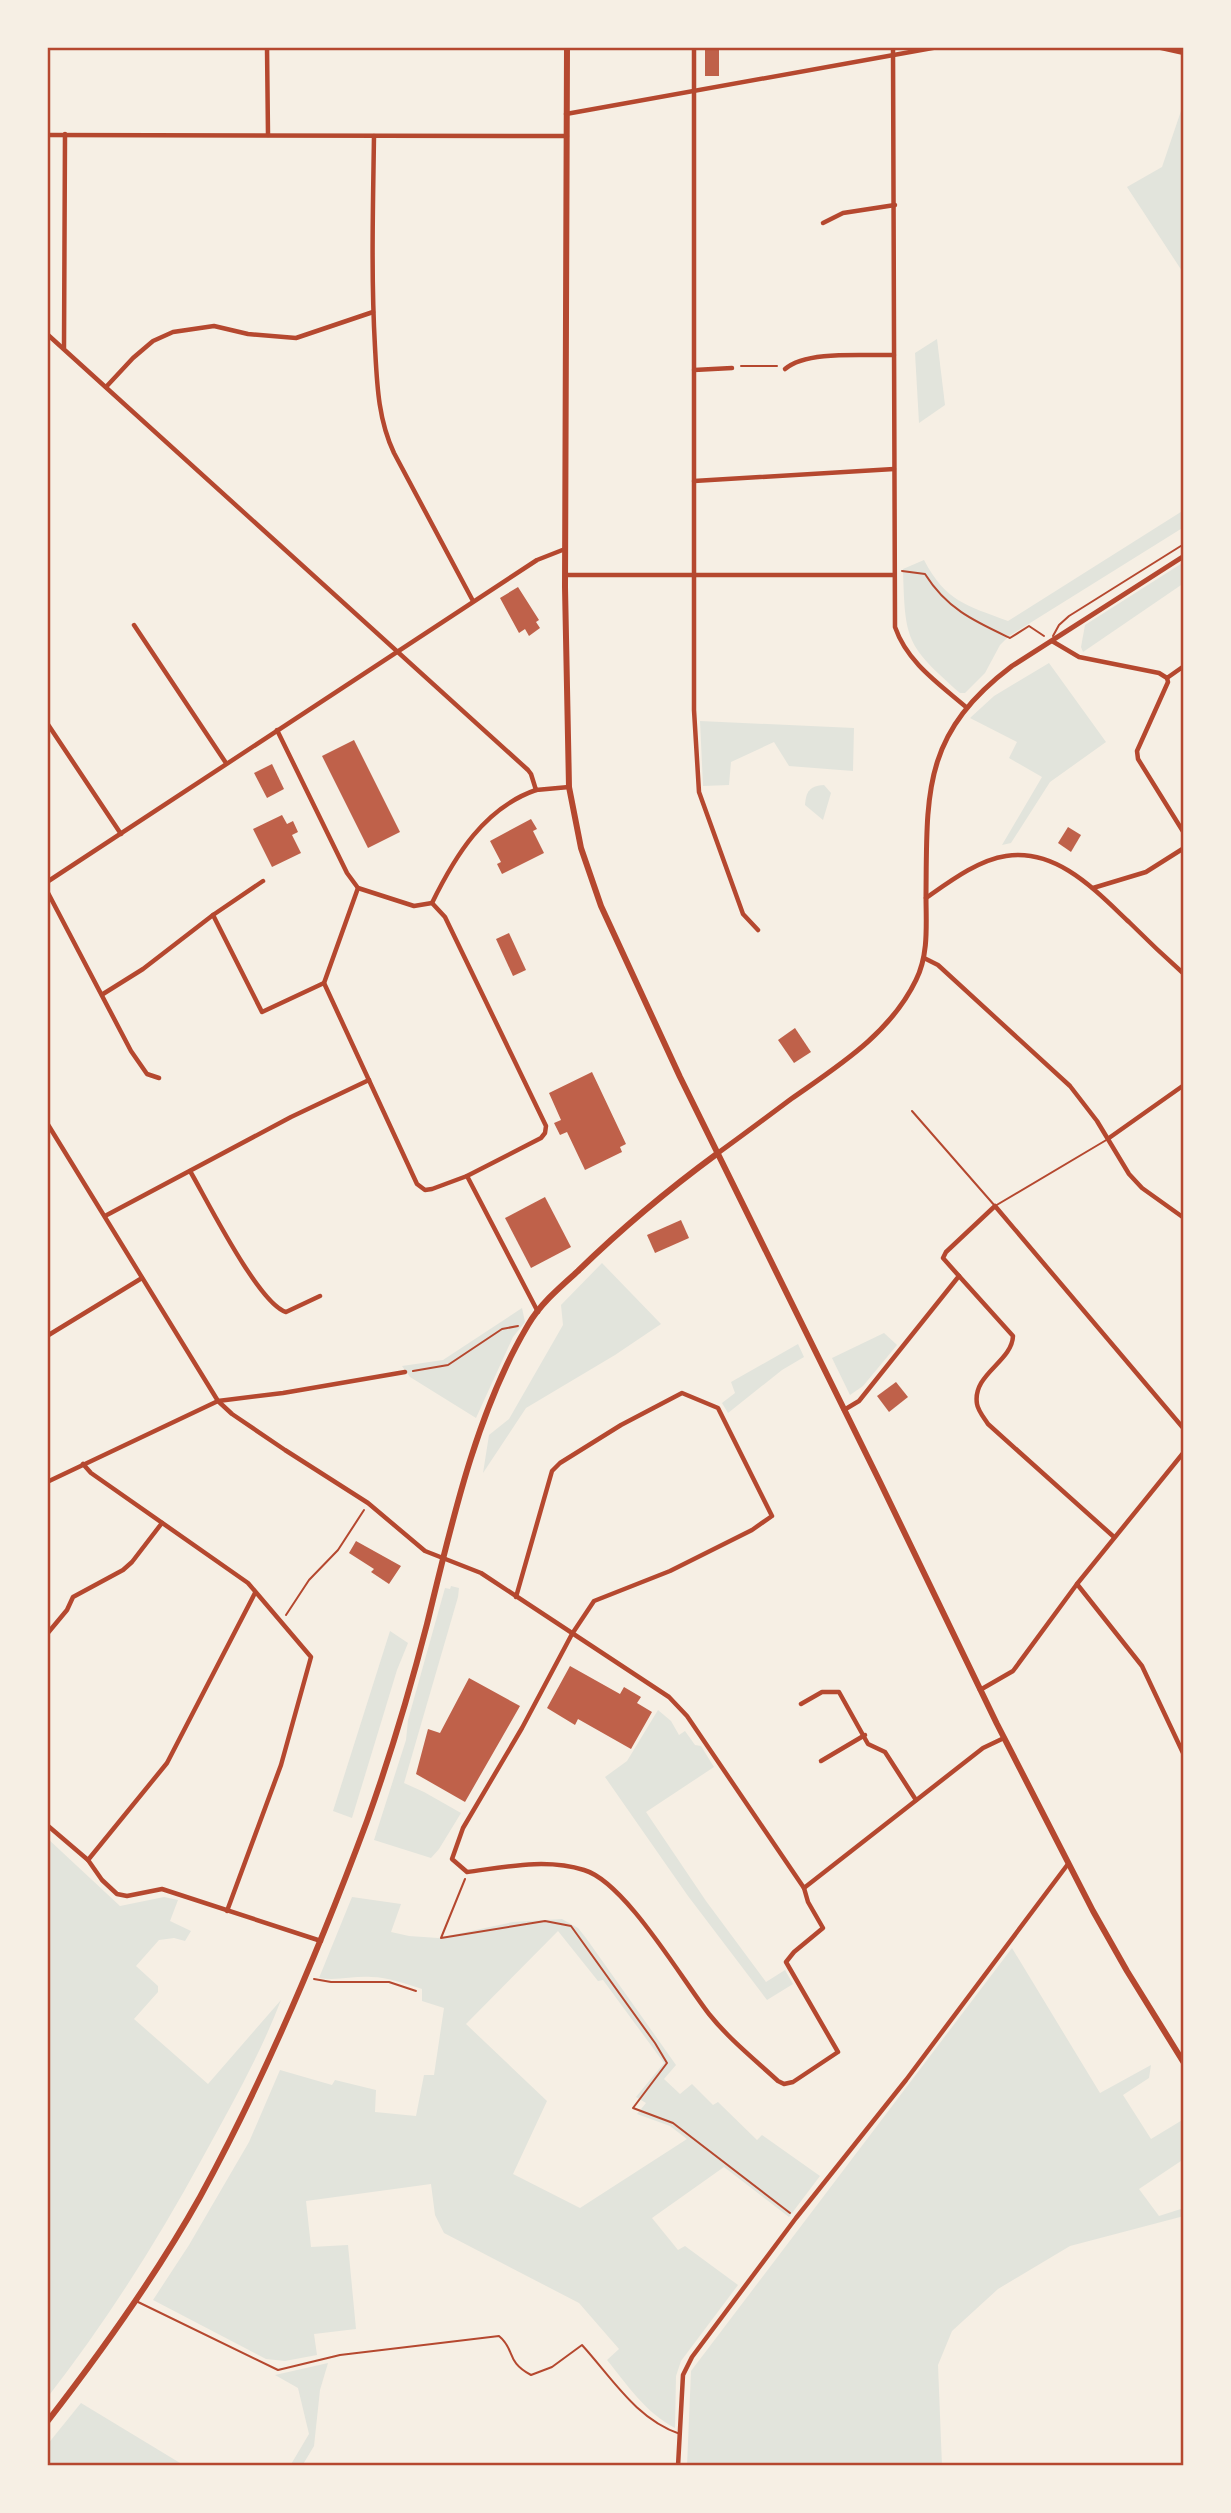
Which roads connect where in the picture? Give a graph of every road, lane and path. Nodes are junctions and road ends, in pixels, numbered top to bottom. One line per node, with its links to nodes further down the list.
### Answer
1 (267, 47): 13 (street)
2 (567, 47): 10 (main road)
3 (694, 47): 9 (street)
4 (894, 47): 8 (street)
5 (938, 47): 8 (street)
6 (1157, 47): 7 (street)
7 (1184, 53)
8 (894, 54): 9 (street); 16 (street)
9 (694, 90): 10 (street); 24 (street)
10 (566, 114): 15 (main road)
11 (65, 134): 12 (street); 13 (street); 20 (street)
12 (47, 135)
13 (268, 135): 14 (street)
14 (374, 136): 15 (street); 18 (street)
15 (567, 136): 29 (main road)
16 (895, 205): 17 (street); 21 (street)
17 (823, 223)
18 (373, 312): 25 (street); 34 (street)
19 (47, 334): 20 (street)
20 (64, 349): 25 (street)
21 (894, 355): 23 (street); 26 (street)
22 (732, 368): 23 (path); 24 (street)
23 (785, 369)
24 (694, 370): 27 (street)
25 (106, 387): 37 (street)
26 (894, 468): 27 (street); 31 (street)
27 (694, 481): 32 (street)
28 (1184, 544): 36 (lane)
29 (565, 550): 33 (main road); 34 (street)
30 (1184, 556): 36 (street)
31 (894, 573): 32 (street); 36 (path); 40 (street)
32 (694, 574): 33 (street); 57 (street)
33 (565, 575): 44 (main road)
34 (473, 601): 37 (street)
35 (134, 625): 43 (street)
36 (1051, 640): 39 (street); 40 (street)
37 (396, 652): 42 (street); 45 (street)
38 (1184, 666): 39 (street)
39 (1167, 678): 46 (street)
40 (966, 707): 54 (street)
41 (47, 723): 47 (street)
42 (277, 730): 43 (street); 51 (street)
43 (226, 763): 47 (street)
44 (569, 787): 45 (street); 68 (main road)
45 (536, 790): 55 (street)
46 (1184, 833)
47 (121, 834): 50 (street)
48 (1184, 848): 52 (street)
49 (263, 881): 56 (street)
50 (47, 882)
51 (358, 888): 55 (street); 60 (street)
52 (1092, 888): 54 (street); 59 (street)
53 (47, 891): 61 (street)
54 (926, 898): 58 (street)
55 (432, 903): 70 (street)
56 (213, 915): 60 (street); 61 (street)
57 (758, 930)
58 (924, 958): 67 (street); 68 (street)
59 (1184, 974)
60 (324, 983): 63 (street)
61 (103, 994): 62 (street)
62 (159, 1077)
63 (369, 1080): 69 (street); 70 (street)
64 (1184, 1085): 67 (street)
65 (912, 1111): 71 (lane)
66 (47, 1123): 72 (street)
67 (1109, 1138): 71 (lane); 73 (street)
68 (718, 1153): 77 (main road); 82 (main road)
69 (190, 1171): 72 (street); 76 (street)
70 (467, 1176): 77 (street)
71 (995, 1206): 74 (street); 83 (street)
72 (105, 1216): 75 (street)
73 (1184, 1218)
74 (959, 1276): 82 (street); 89 (street)
75 (142, 1278): 79 (street); 81 (street)
76 (320, 1296)
77 (538, 1312): 78 (main road)
78 (529, 1323): 80 (path); 90 (main road)
79 (47, 1336)
80 (405, 1372): 81 (street)
81 (218, 1401): 85 (street); 87 (street)
82 (844, 1410): 97 (main road)
83 (1184, 1429)
84 (1184, 1452): 89 (street)
85 (83, 1464): 86 (street); 88 (street)
86 (47, 1482)
87 (368, 1503): 90 (street); 94 (path)
88 (162, 1523): 92 (street); 95 (street)
89 (1114, 1537): 91 (street)
90 (442, 1558): 93 (street); 110 (main road)
91 (1077, 1584): 97 (street); 101 (street)
92 (255, 1593): 94 (street); 105 (street)
93 (516, 1597): 96 (street); 96 (street)
94 (282, 1621): 109 (street)
95 (47, 1634)
96 (572, 1634): 107 (street); 108 (street)
97 (981, 1690): 100 (main road)
98 (801, 1704): 99 (street)
99 (864, 1735): 102 (street); 103 (street)
100 (1004, 1738): 103 (street); 106 (main road)
101 (1184, 1755)
102 (821, 1761)
103 (916, 1800): 108 (street)
104 (47, 1825): 105 (street)
105 (88, 1860): 109 (street)
106 (1068, 1864): 113 (main road); 114 (street)
107 (467, 1872): 108 (street); 114 (path)
108 (804, 1888)
109 (227, 1911): 110 (street)
110 (321, 1941): 111 (main road)
111 (306, 1978): 112 (path); 115 (main road)
112 (416, 1991)
113 (1184, 2063)
114 (796, 2218): 117 (street)
115 (135, 2300): 116 (main road); 117 (lane)
116 (47, 2423)
117 (680, 2434): 118 (street)
118 (678, 2466)

